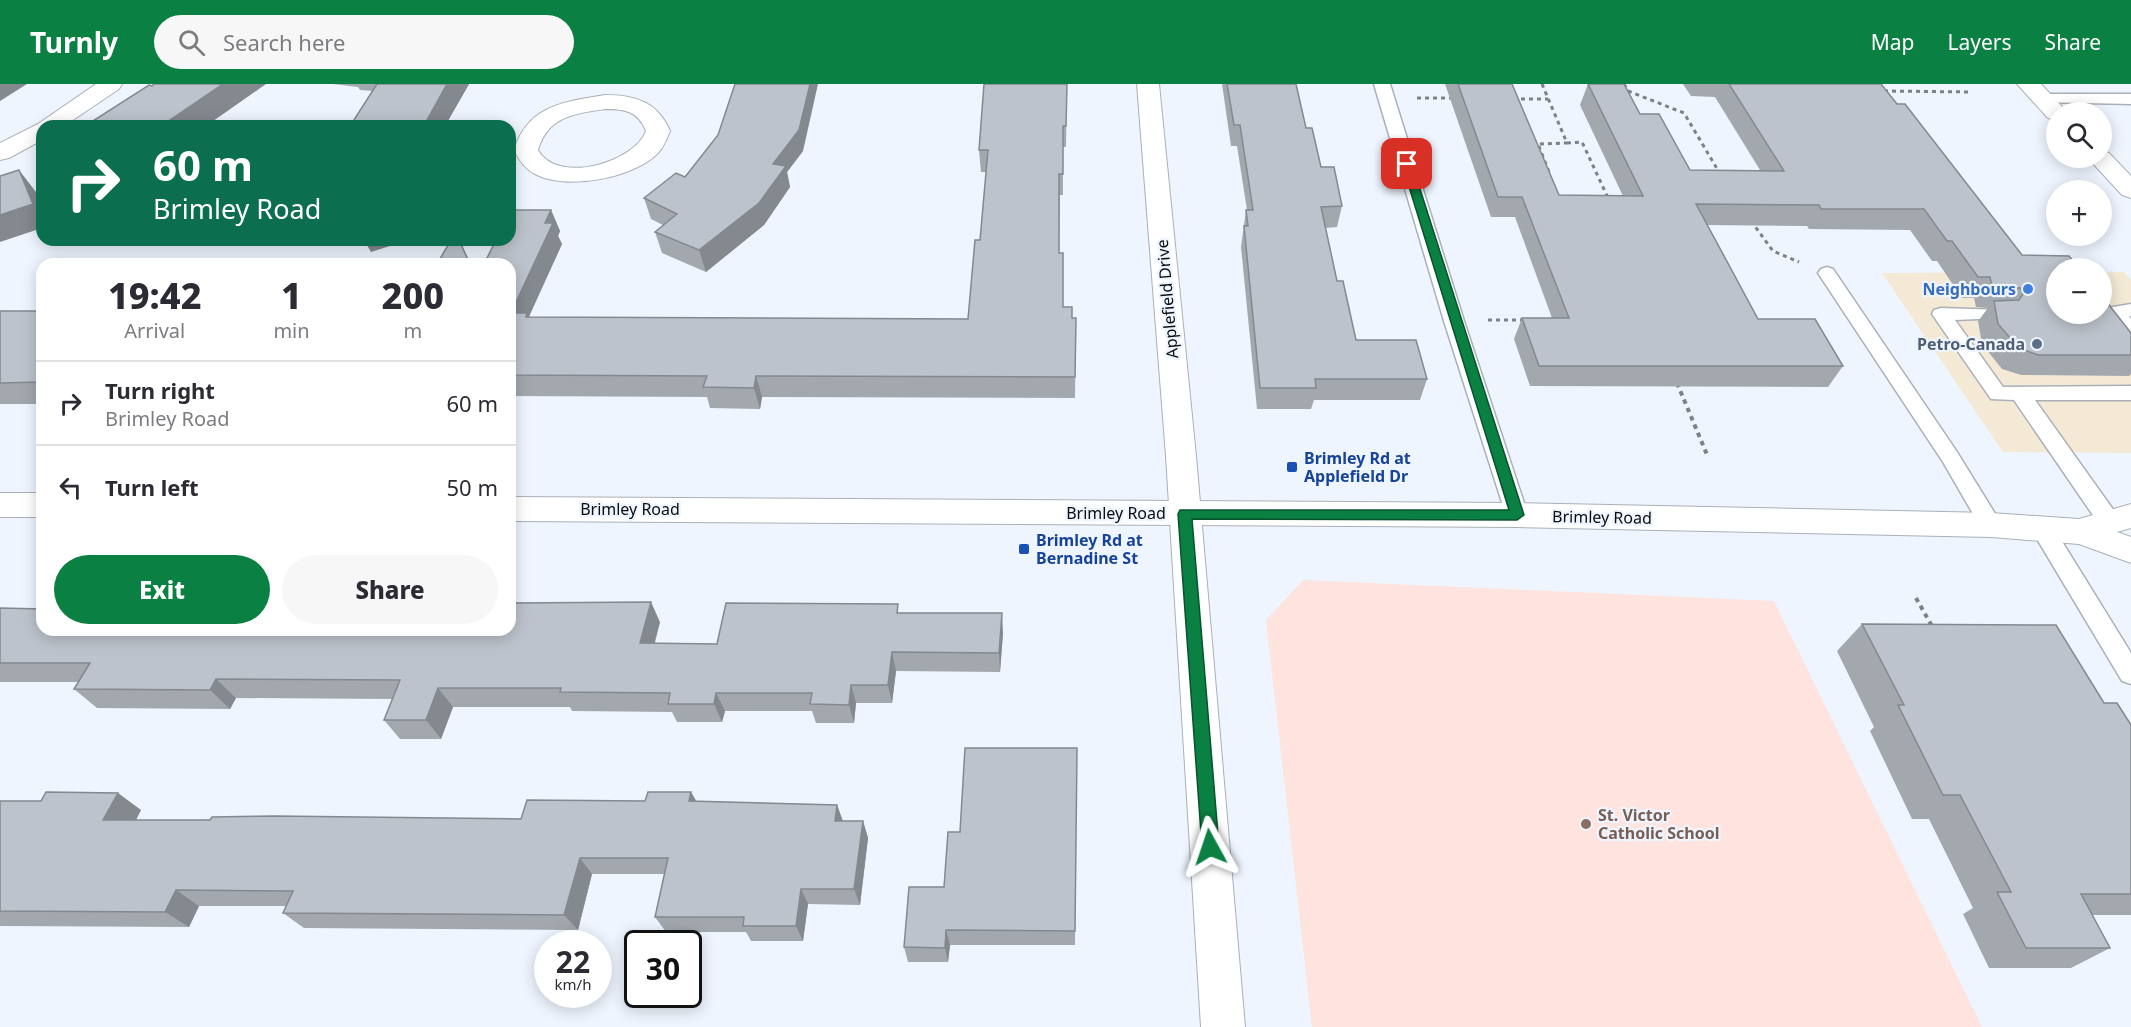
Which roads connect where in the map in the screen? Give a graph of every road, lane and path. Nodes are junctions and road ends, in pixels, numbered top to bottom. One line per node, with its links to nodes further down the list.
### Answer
1 (111, 84): 14 (street)
2 (1148, 84): 39 (street, Applefield Drive)
3 (1542, 84): 11 (path)
4 (1624, 84): 20 (path)
5 (1384, 91): 9 (path); 28 (lane)
6 (1881, 91): 7 (path)
7 (1971, 92)
8 (608, 93): 8 (street)
9 (1456, 98)
10 (1502, 99): 11 (path)
11 (1548, 99): 16 (path)
12 (2042, 99): 13 (lane)
13 (2131, 99)
14 (57, 120)
15 (36, 133): 17 (street)
16 (1567, 143): 19 (path); 22 (path)
17 (0, 153)
18 (2110, 168): 21 (street)
19 (1550, 175)
20 (1724, 181)
21 (2131, 190)
22 (1611, 203)
23 (1749, 218): 24 (path)
24 (1827, 273): 42 (lane)
25 (2116, 311): 29 (lane)
26 (1995, 314): 32 (lane)
27 (1535, 320): 28 (path)
28 (1454, 321): 40 (lane)
29 (2131, 331)
30 (2066, 375): 33 (lane)
31 (1677, 383): 35 (path)
32 (2019, 393): 33 (lane); 41 (lane)
33 (2079, 393): 34 (lane)
34 (2131, 393)
35 (1708, 457)
36 (0, 505): 37 (street)
37 (36, 505)
38 (516, 508): 39 (street, Brimley Road)
39 (1185, 514): 40 (street, Brimley Road); 48 (street, Applefield Drive)
40 (1517, 515): 42 (street, Brimley Road)
41 (2107, 523): 43 (street, Brimley Road); 44 (street, Brimley Road)
42 (1991, 525): 43 (street, Brimley Road)
43 (2042, 528): 47 (lane)
44 (2131, 550)
45 (1916, 598): 46 (path)
46 (1936, 633)
47 (2131, 674)
48 (1223, 1027)

